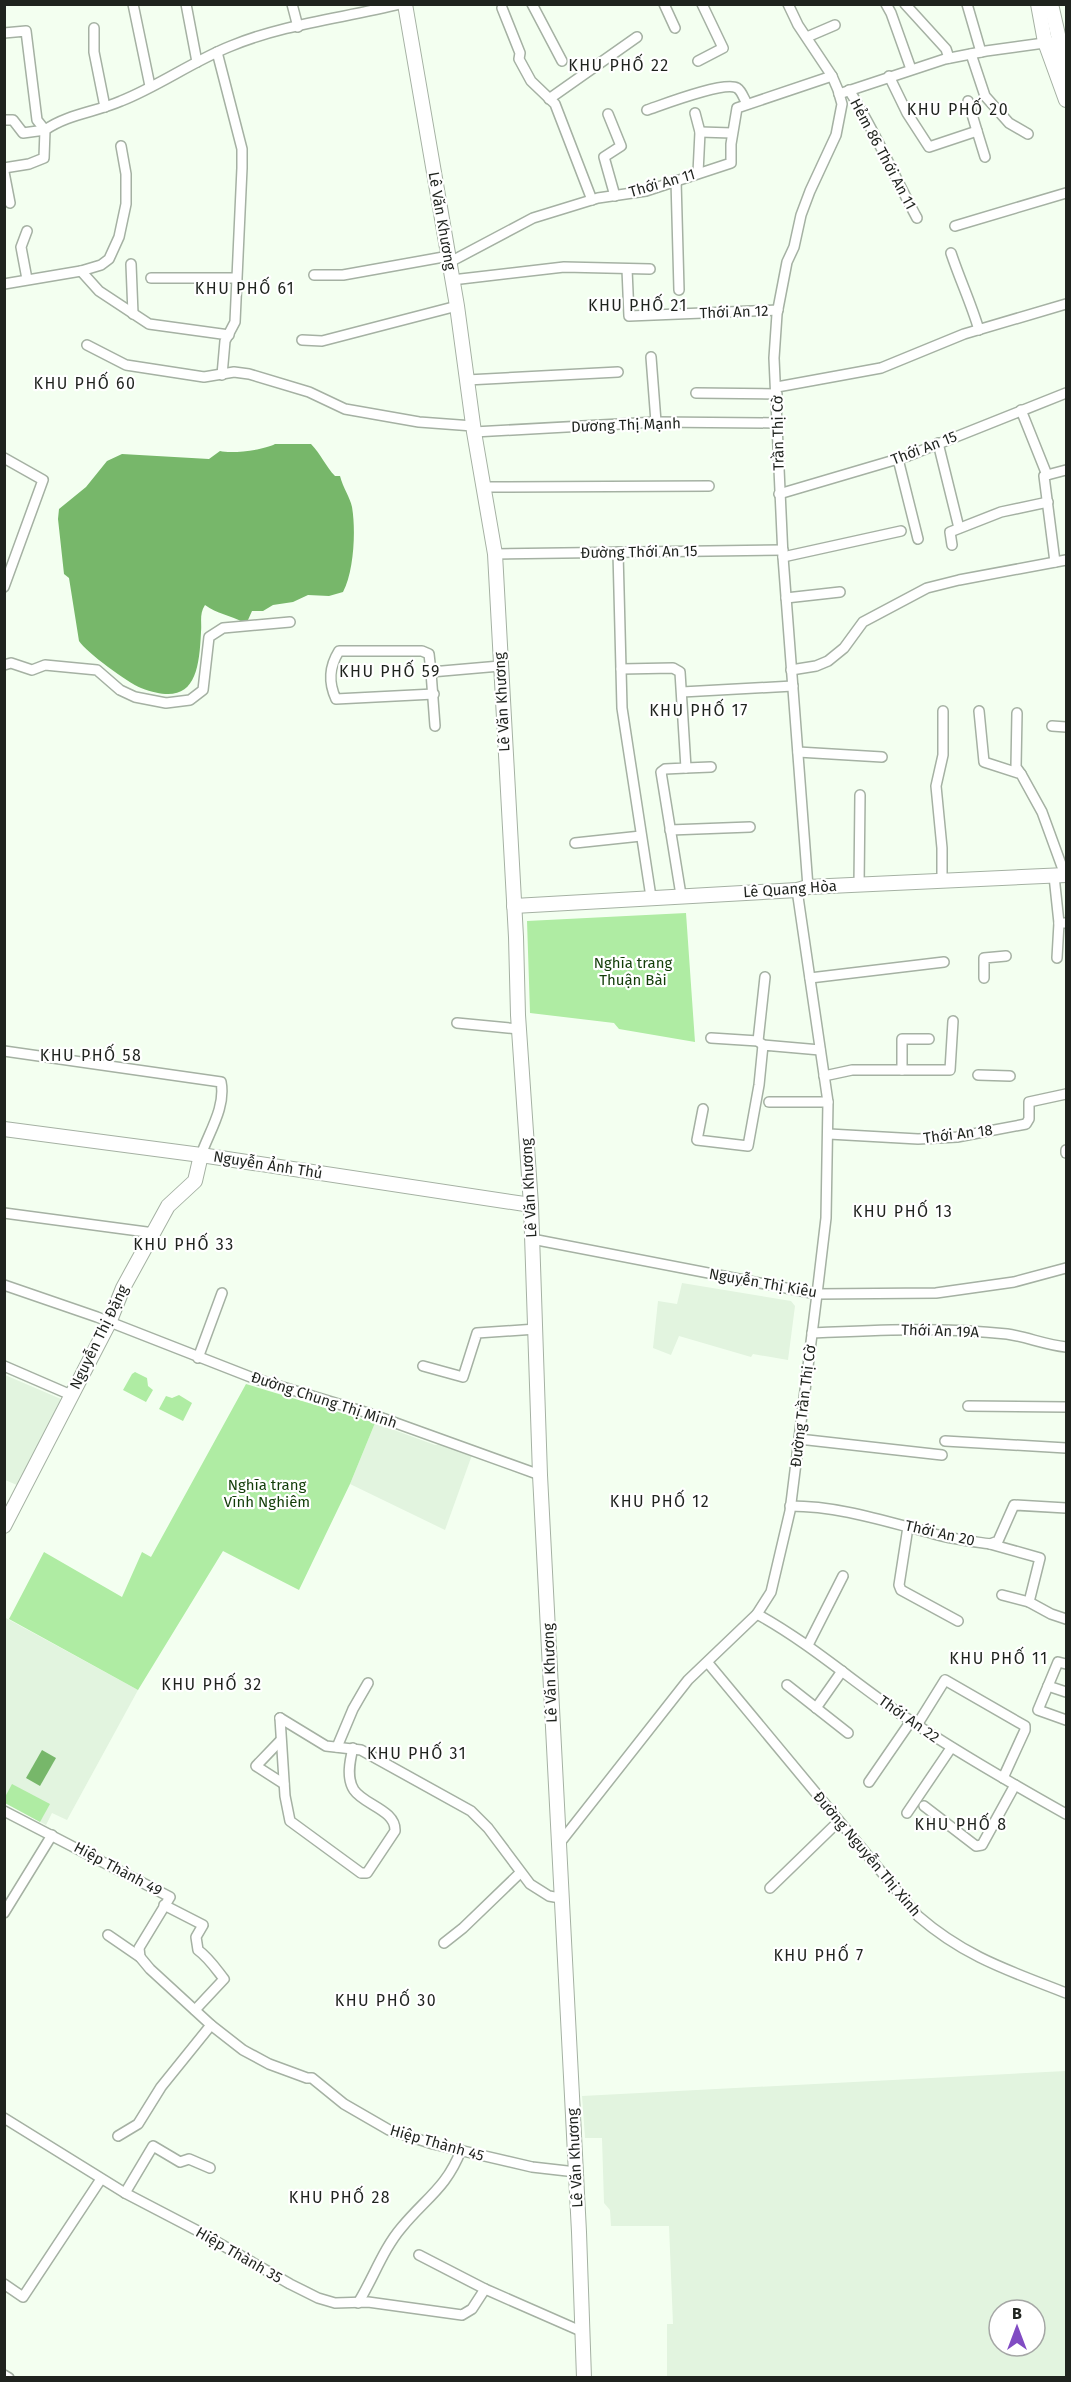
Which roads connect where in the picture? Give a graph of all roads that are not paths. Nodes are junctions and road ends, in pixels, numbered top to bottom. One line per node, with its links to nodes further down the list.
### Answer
1 (133, 4): 34 (street)
2 (186, 4): 29 (street)
3 (292, 4): 18 (street)
4 (400, 4): 18 (street)
5 (405, 4): 63 (main road, Lê Văn Khương)
6 (531, 4): 27 (street)
7 (664, 4): 19 (street)
8 (702, 4): 28 (street)
9 (788, 4): 22 (street, Trần Thị Cờ)
10 (886, 4): 30 (street)
11 (905, 4): 26 (street)
12 (967, 4): 25 (street)
13 (1038, 4): 23 (main road)
14 (1051, 4): 23 (main road)
15 (502, 8): 36 (street)
16 (835, 25): 22 (street)
17 (94, 27): 40 (street)
18 (298, 27): 24 (street)
19 (675, 27)
20 (4, 33): 45 (street)
21 (637, 37): 36 (street)
22 (807, 37): 32 (street, Trần Thị Cờ)
23 (1056, 41): 25 (street); 31 (main road); 37 (main road)
24 (217, 52): 29 (street); 70 (street)
25 (976, 53): 26 (street); 49 (street)
26 (950, 58): 30 (street)
27 (562, 61)
28 (698, 61)
29 (197, 62): 34 (street)
30 (911, 69): 33 (street)
31 (1066, 70)
32 (832, 76): 35 (street, Trần Thị Cờ); 39 (street)
33 (889, 76): 35 (street); 46 (street)
34 (150, 86): 40 (street)
35 (844, 92): 59 (street, Hẻm 86 Thới An 11); 77 (street, Trần Thị Cờ)
36 (549, 99): 57 (street)
37 (1066, 100)
38 (968, 101): 46 (street)
39 (747, 104): 41 (street); 48 (street, Thới An 11)
40 (105, 107): 45 (street)
41 (647, 110)
42 (695, 113): 47 (street)
43 (608, 114): 56 (street)
44 (4, 120): 45 (street)
45 (45, 130): 52 (street)
46 (977, 131): 51 (street)
47 (700, 132): 48 (street); 53 (street)
48 (732, 133): 53 (street, Thới An 11)
49 (1028, 134)
50 (121, 146): 67 (street)
51 (985, 157)
52 (4, 170): 58 (street)
53 (698, 173): 54 (street, Thới An 11)
54 (676, 180): 56 (street, Thới An 11); 74 (street)
55 (1066, 193): 60 (street)
56 (615, 196): 57 (street, Thới An 11)
57 (592, 200): 63 (street, Thới An 11)
58 (10, 203)
59 (917, 218)
60 (955, 226)
61 (27, 231): 71 (street)
62 (951, 253): 79 (street)
63 (449, 259): 68 (street, Thới An 11); 72 (main road, Lê Văn Khương)
64 (131, 264): 78 (street)
65 (627, 269): 66 (street); 72 (street); 77 (street, Thới An 12)
66 (650, 269)
67 (81, 272): 71 (street); 78 (street)
68 (314, 275)
69 (151, 278): 70 (street)
70 (235, 278): 80 (street)
71 (27, 279): 73 (street)
72 (452, 280): 76 (main road, Lê Văn Khương)
73 (4, 284)
74 (679, 290)
75 (1066, 304): 79 (street)
76 (457, 306): 81 (street); 86 (main road, Lê Văn Khương)
77 (778, 310): 87 (street, Trần Thị Cờ)
78 (133, 314): 80 (street)
79 (979, 330): 87 (street)
80 (229, 335): 85 (street)
81 (302, 340)
82 (87, 345): 85 (street, Dương Thị Mạnh)
83 (651, 357): 91 (street)
84 (618, 372): 86 (street)
85 (222, 375): 93 (street, Dương Thị Mạnh)
86 (467, 380): 93 (main road, Lê Văn Khương)
87 (777, 390): 88 (street); 92 (street, Trần Thị Cờ)
88 (696, 393)
89 (1066, 395): 90 (street, Thới An 15)
90 (1021, 410): 94 (street, Thới An 15); 98 (street)
91 (656, 422): 92 (street, Dương Thị Mạnh); 93 (street, Dương Thị Mạnh)
92 (778, 423): 101 (street, Trần Thị Cờ)
93 (474, 429): 100 (main road, Lê Văn Khương)
94 (938, 443): 96 (street, Thới An 15); 103 (street)
95 (4, 458): 112 (street)
96 (898, 459): 101 (street, Thới An 15); 105 (street)
97 (1066, 470): 98 (street)
98 (1047, 475): 102 (street)
99 (709, 486): 100 (street)
100 (483, 487): 108 (main road, Lê Văn Khương)
101 (779, 494): 109 (street, Trần Thị Cờ)
102 (1048, 502): 103 (street); 111 (street)
103 (959, 528): 106 (street)
104 (901, 531): 109 (street, Đường Thới An 15)
105 (918, 539)
106 (952, 545)
107 (618, 552): 108 (street, Đường Thới An 15); 109 (street, Đường Thới An 15); 118 (street)
108 (495, 554): 117 (main road, Lê Văn Khương)
109 (783, 554): 114 (street, Trần Thị Cờ)
110 (1066, 560): 111 (street)
111 (1055, 562): 119 (street)
112 (4, 587)
113 (840, 592): 114 (street)
114 (786, 598): 119 (street, Trần Thị Cờ)
115 (290, 622): 116 (street)
116 (4, 665)
117 (500, 666): 120 (street); 146 (main road, Lê Văn Khương)
118 (621, 669): 122 (street); 138 (street)
119 (791, 670): 121 (street, Trần Thị Cờ)
120 (431, 672): 123 (street); 123 (street)
121 (793, 686): 122 (street); 130 (street, Trần Thị Cờ)
122 (682, 692): 133 (street)
123 (434, 694): 127 (street)
124 (943, 711): 141 (street)
125 (979, 711): 134 (street)
126 (1017, 713): 134 (street)
127 (435, 726)
128 (1052, 726): 129 (street)
129 (1066, 726)
130 (798, 752): 131 (street); 143 (street, Trần Thị Cờ)
131 (882, 757)
132 (711, 767): 133 (street)
133 (686, 768): 137 (street)
134 (1021, 774): 140 (street)
135 (860, 795): 142 (street)
136 (750, 827): 137 (street)
137 (670, 830): 144 (street)
138 (641, 836): 139 (street); 145 (street)
139 (575, 843)
140 (1062, 875): 141 (main road, Lê Quang Hòa); 147 (street)
141 (942, 881): 142 (main road, Lê Quang Hòa)
142 (859, 885): 143 (main road, Lê Quang Hòa)
143 (802, 889): 144 (main road, Lê Quang Hòa); 152 (street, Đường Trần Thị Cờ)
144 (681, 895): 145 (main road, Lê Quang Hòa)
145 (651, 897): 146 (main road, Lê Quang Hòa)
146 (514, 906): 156 (main road, Lê Văn Khương)
147 (1063, 923): 149 (street)
148 (1006, 956): 153 (street)
149 (1057, 958)
150 (944, 962): 152 (street)
151 (765, 977): 159 (street)
152 (810, 978): 160 (street, Đường Trần Thị Cờ)
153 (984, 978)
154 (953, 1021): 162 (street)
155 (458, 1023): 156 (street)
156 (519, 1029): 173 (main road, Lê Văn Khương)
157 (711, 1038): 159 (street)
158 (928, 1039): 162 (street)
159 (761, 1043): 160 (street); 169 (street)
160 (820, 1050): 164 (street, Đường Trần Thị Cờ)
161 (4, 1051): 172 (street)
162 (902, 1070): 164 (street)
163 (978, 1075): 165 (street)
164 (824, 1076): 168 (street, Đường Trần Thị Cờ)
165 (1010, 1076)
166 (1066, 1094): 171 (street, Thới An 18)
167 (770, 1102): 168 (street)
168 (828, 1102): 171 (street, Đường Trần Thị Cờ)
169 (703, 1109)
170 (4, 1129): 172 (main road, Nguyễn Ảnh Thủ)
171 (829, 1134): 180 (street, Đường Trần Thị Cờ)
172 (201, 1155): 173 (main road, Nguyễn Ảnh Thủ); 175 (main road, Nguyễn Thị Đặng)
173 (531, 1205): 176 (main road, Lê Văn Khương)
174 (4, 1213): 175 (street)
175 (154, 1233): 181 (main road, Nguyễn Thị Đặng)
176 (532, 1239): 180 (street, Nguyễn Thị Kiêu); 182 (main road, Lê Văn Khương)
177 (1066, 1268): 180 (street, Nguyễn Thị Kiêu)
178 (4, 1285): 181 (street, Đường Chung Thị Minh)
179 (222, 1293): 185 (street)
180 (817, 1294): 183 (street, Đường Trần Thị Cờ)
181 (109, 1323): 185 (street, Đường Chung Thị Minh); 188 (main road, Nguyễn Thị Đặng)
182 (536, 1329): 187 (street); 195 (main road, Lê Văn Khương)
183 (812, 1334): 184 (street, Thới An 19A); 191 (street, Đường Trần Thị Cờ)
184 (1066, 1347)
185 (198, 1358): 195 (street, Đường Chung Thị Minh)
186 (4, 1366): 188 (street)
187 (423, 1366)
188 (71, 1395): 198 (main road, Nguyễn Thị Đặng)
189 (968, 1406): 190 (street)
190 (1066, 1407)
191 (799, 1439): 194 (street); 196 (street, Đường Trần Thị Cờ)
192 (945, 1441): 193 (street)
193 (1066, 1448)
194 (942, 1455)
195 (540, 1475): 233 (main road, Lê Văn Khương)
196 (790, 1506): 199 (street, Thới An 20); 204 (street, Đường Trần Thị Cờ)
197 (1066, 1508): 200 (street, Thới An 20)
198 (4, 1526)
199 (908, 1527): 200 (street, Thới An 20); 206 (street)
200 (990, 1545): 203 (street)
201 (843, 1576): 207 (street)
202 (1002, 1594): 203 (street)
203 (1029, 1602): 205 (street)
204 (757, 1614): 207 (street, Thới An 22); 208 (street, Đường Trần Thị Cờ)
205 (1066, 1619)
206 (958, 1621)
207 (808, 1646): 210 (street, Thới An 22)
208 (708, 1663): 231 (street, Đường Nguyễn Thị Xinh); 233 (street, Đường Trần Thị Cờ)
209 (1066, 1664): 213 (street)
210 (842, 1671): 215 (street); 217 (street, Thới An 22)
211 (368, 1683): 220 (street)
212 (787, 1685): 215 (street)
213 (1048, 1686): 214 (street); 216 (street)
214 (1066, 1692)
215 (816, 1708): 218 (street)
216 (1066, 1720)
217 (914, 1723): 222 (street, Thới An 22); 223 (street); 224 (street)
218 (848, 1732)
219 (280, 1741): 220 (street); 225 (street); 225 (street)
220 (337, 1747): 221 (street)
221 (353, 1748): 225 (street); 234 (street)
222 (951, 1748): 223 (street, Thới An 22); 229 (street)
223 (1003, 1778): 226 (street, Thới An 22)
224 (869, 1782)
225 (284, 1784)
226 (1015, 1785): 227 (street); 230 (street, Thới An 22)
227 (924, 1806)
228 (4, 1811): 232 (street, Hiệp Thành 49)
229 (907, 1812)
230 (1066, 1814)
231 (839, 1821): 235 (street); 242 (street, Đường Nguyễn Thị Xinh)
232 (52, 1835): 237 (street, Hiệp Thành 49); 238 (street)
233 (559, 1844): 236 (main road, Lê Văn Khương)
234 (520, 1873): 236 (street); 240 (street)
235 (770, 1888)
236 (560, 1898): 249 (main road, Lê Văn Khương)
237 (165, 1905): 241 (street, Hiệp Thành 49); 243 (street)
238 (4, 1912)
239 (108, 1935): 241 (street, Hiệp Thành 45)
240 (444, 1943)
241 (140, 1957): 243 (street, Hiệp Thành 45)
242 (1066, 1993)
243 (195, 2010): 244 (street, Hiệp Thành 45)
244 (211, 2025): 246 (street); 247 (street, Hiệp Thành 45)
245 (4, 2118): 250 (street, Hiệp Thành 35)
246 (118, 2136)
247 (462, 2150): 249 (street, Hiệp Thành 45); 255 (street)
248 (210, 2168): 251 (street)
249 (576, 2172): 256 (main road, Lê Văn Khương)
250 (101, 2179): 251 (street, Hiệp Thành 35); 253 (street)
251 (125, 2193): 255 (street, Hiệp Thành 35)
252 (419, 2256): 254 (street)
253 (4, 2284)
254 (485, 2289): 255 (street, Hiệp Thành 35); 256 (street)
255 (358, 2303)
256 (583, 2332): 259 (main road, Lê Văn Khương)
257 (4, 2375): 258 (street)
258 (9, 2378)
259 (584, 2378)

